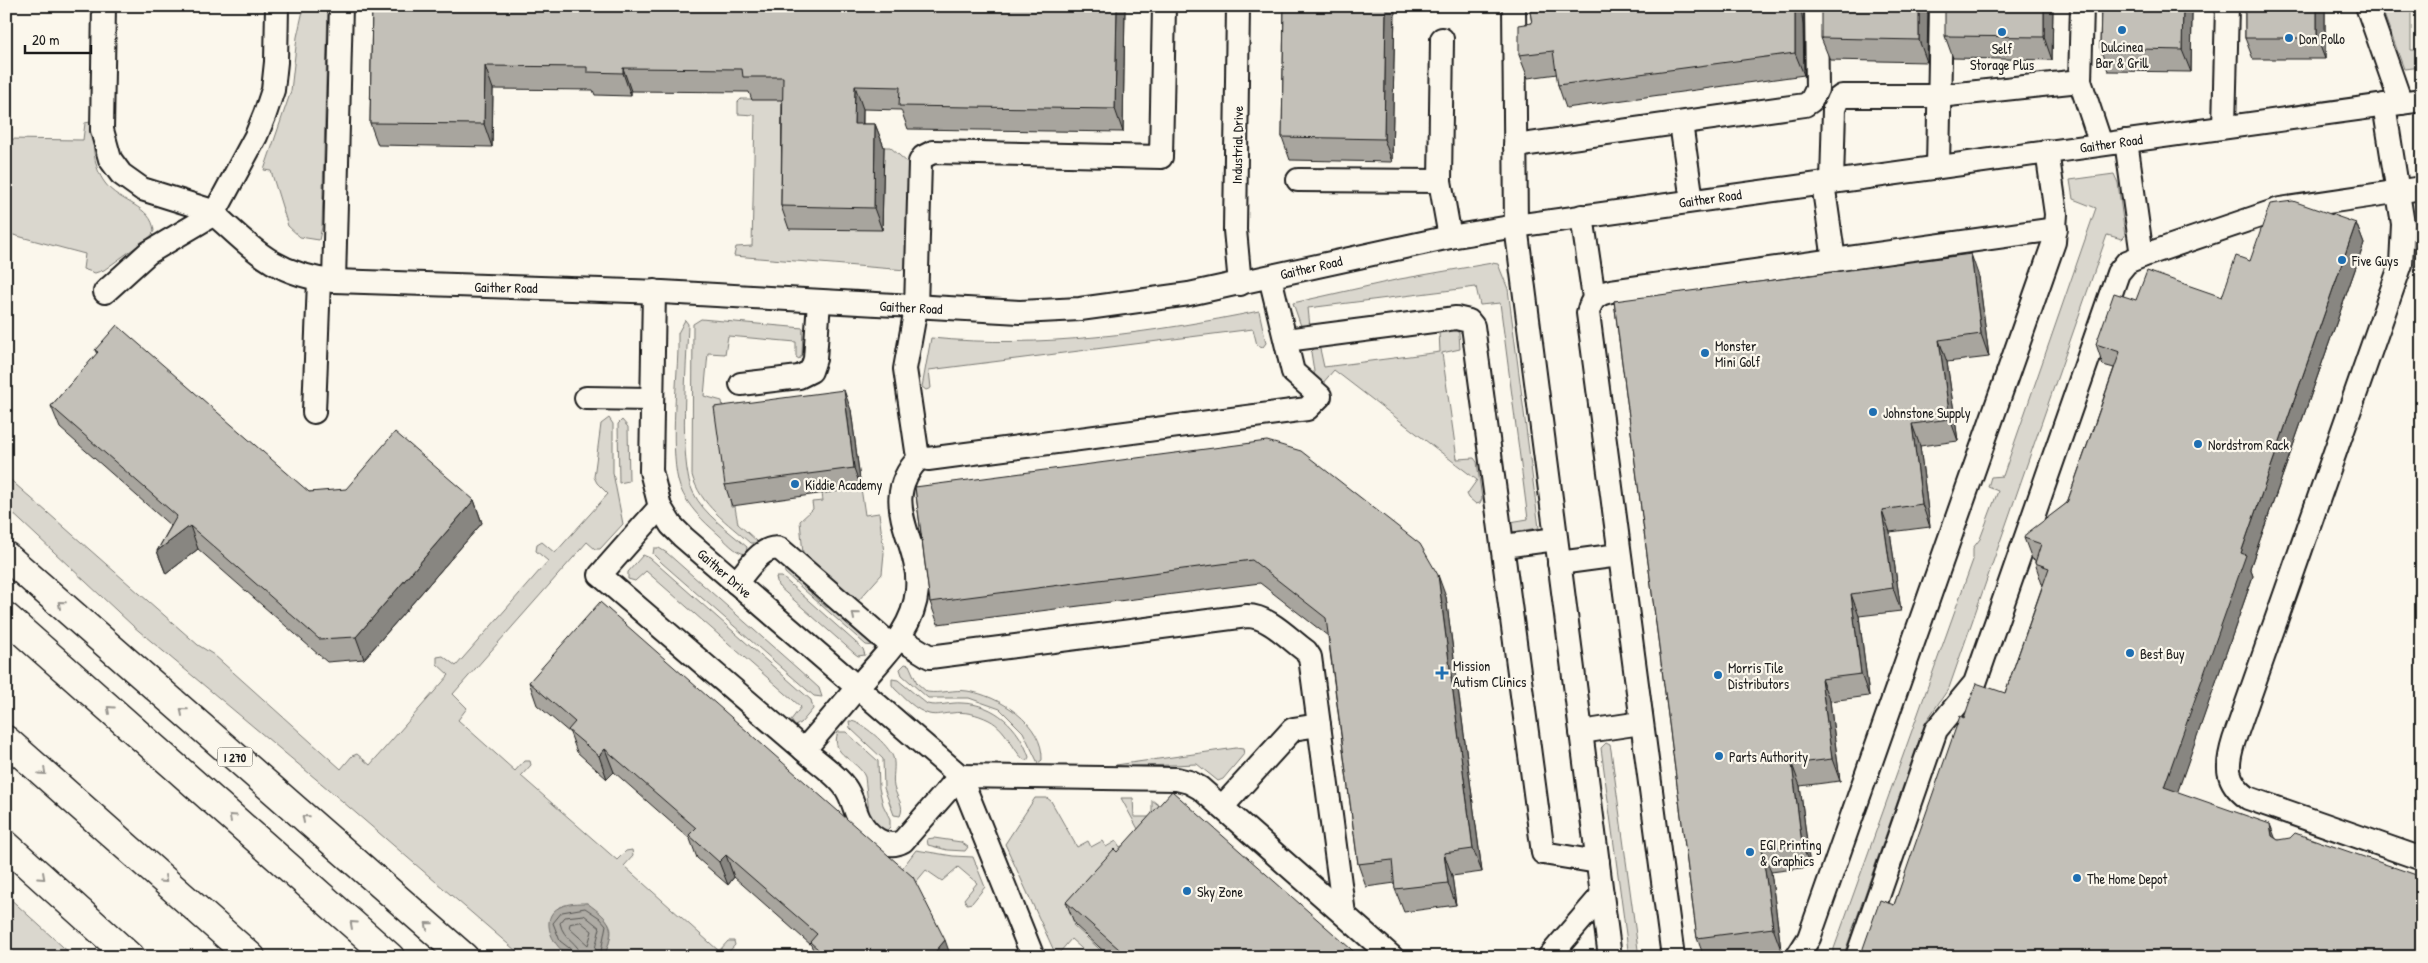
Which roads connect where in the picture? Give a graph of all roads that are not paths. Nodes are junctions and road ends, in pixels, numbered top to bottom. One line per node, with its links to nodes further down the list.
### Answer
1 (104, 6): 29 (street, Gaither Road)
2 (277, 6): 29 (street)
3 (341, 6): 37 (street)
4 (1164, 6): 43 (street)
5 (1238, 6): 38 (street, Industrial Drive)
6 (1514, 6): 20 (street)
7 (1816, 6): 16 (street)
8 (1941, 6): 14 (street)
9 (2082, 6): 13 (street)
10 (2227, 6): 17 (street)
11 (2367, 6): 15 (street)
12 (1442, 39): 24 (street)
13 (2080, 81): 14 (street); 19 (street)
14 (1939, 96): 22 (street); 25 (street)
15 (2402, 102): 17 (street, Gaither Road); 27 (street)
16 (1681, 123): 20 (street); 28 (street)
17 (2224, 127): 18 (street, Gaither Road)
18 (2126, 141): 19 (street, Gaither Road); 34 (street)
19 (2101, 144): 21 (street, Gaither Road)
20 (1515, 146): 31 (street)
21 (2047, 151): 22 (street, Gaither Road); 32 (street)
22 (1938, 167): 25 (street, Gaither Road)
23 (1298, 180): 24 (street)
24 (1440, 180): 33 (street)
25 (1828, 182): 28 (street, Gaither Road); 35 (street)
26 (2422, 188): 27 (street)
27 (2398, 192): 34 (street); 68 (street)
28 (1692, 201): 30 (street, Gaither Road)
29 (214, 214): 37 (street, Gaither Road); 40 (street)
30 (1582, 216): 31 (street, Gaither Road); 41 (street)
31 (1516, 226): 33 (street, Gaither Road); 51 (street)
32 (2056, 228): 35 (street); 82 (street)
33 (1450, 237): 36 (street, Gaither Road)
34 (2142, 256): 83 (street)
35 (1834, 260): 41 (street)
36 (1270, 277): 38 (street, Gaither Road); 44 (street)
37 (327, 280): 39 (street, Gaither Road); 48 (street)
38 (1240, 284): 43 (street, Gaither Road)
39 (654, 291): 42 (street, Gaither Road); 47 (street, Gaither Drive)
40 (105, 292)
41 (1594, 298): 53 (street)
42 (819, 301): 43 (street, Gaither Road); 45 (street)
43 (916, 308): 49 (street)
44 (1286, 340): 49 (street); 52 (street)
45 (742, 384)
46 (586, 398): 47 (street)
47 (651, 399): 50 (street, Gaither Drive)
48 (314, 412)
49 (920, 457): 58 (street)
50 (660, 507): 56 (street, Gaither Drive); 64 (street)
51 (1556, 539): 52 (street); 55 (street)
52 (1504, 546): 69 (street)
53 (1620, 555): 55 (street); 60 (street)
54 (6, 556): 76 (highway, I 270, one-way to 54)
55 (1559, 563): 62 (street)
56 (736, 583): 58 (street, one-way to 56); 59 (street, Gaither Drive)
57 (6, 617): 75 (highway, one-way to 57)
58 (896, 642): 59 (street); 61 (street)
59 (857, 688): 64 (street); 65 (street, Gaither Drive)
60 (1641, 723): 62 (street); 81 (street)
61 (1319, 725): 66 (street); 71 (street)
62 (1581, 732): 69 (street)
63 (6, 740): 74 (highway, one-way to 74)
64 (804, 750): 65 (street)
65 (960, 776): 66 (street); 72 (street)
66 (1222, 807): 71 (street)
67 (6, 845): 73 (highway, one-way to 73)
68 (2422, 859)
69 (1598, 862): 70 (street)
70 (1602, 895): 79 (street); 80 (street)
71 (1344, 914): 78 (street)
72 (1029, 948): 77 (street)
73 (130, 957)
74 (251, 957)
75 (390, 957)
76 (464, 957)
77 (1046, 957)
78 (1392, 957)
79 (1550, 957)
80 (1610, 957)
81 (1673, 957)
82 (1797, 957)
83 (1856, 957)

